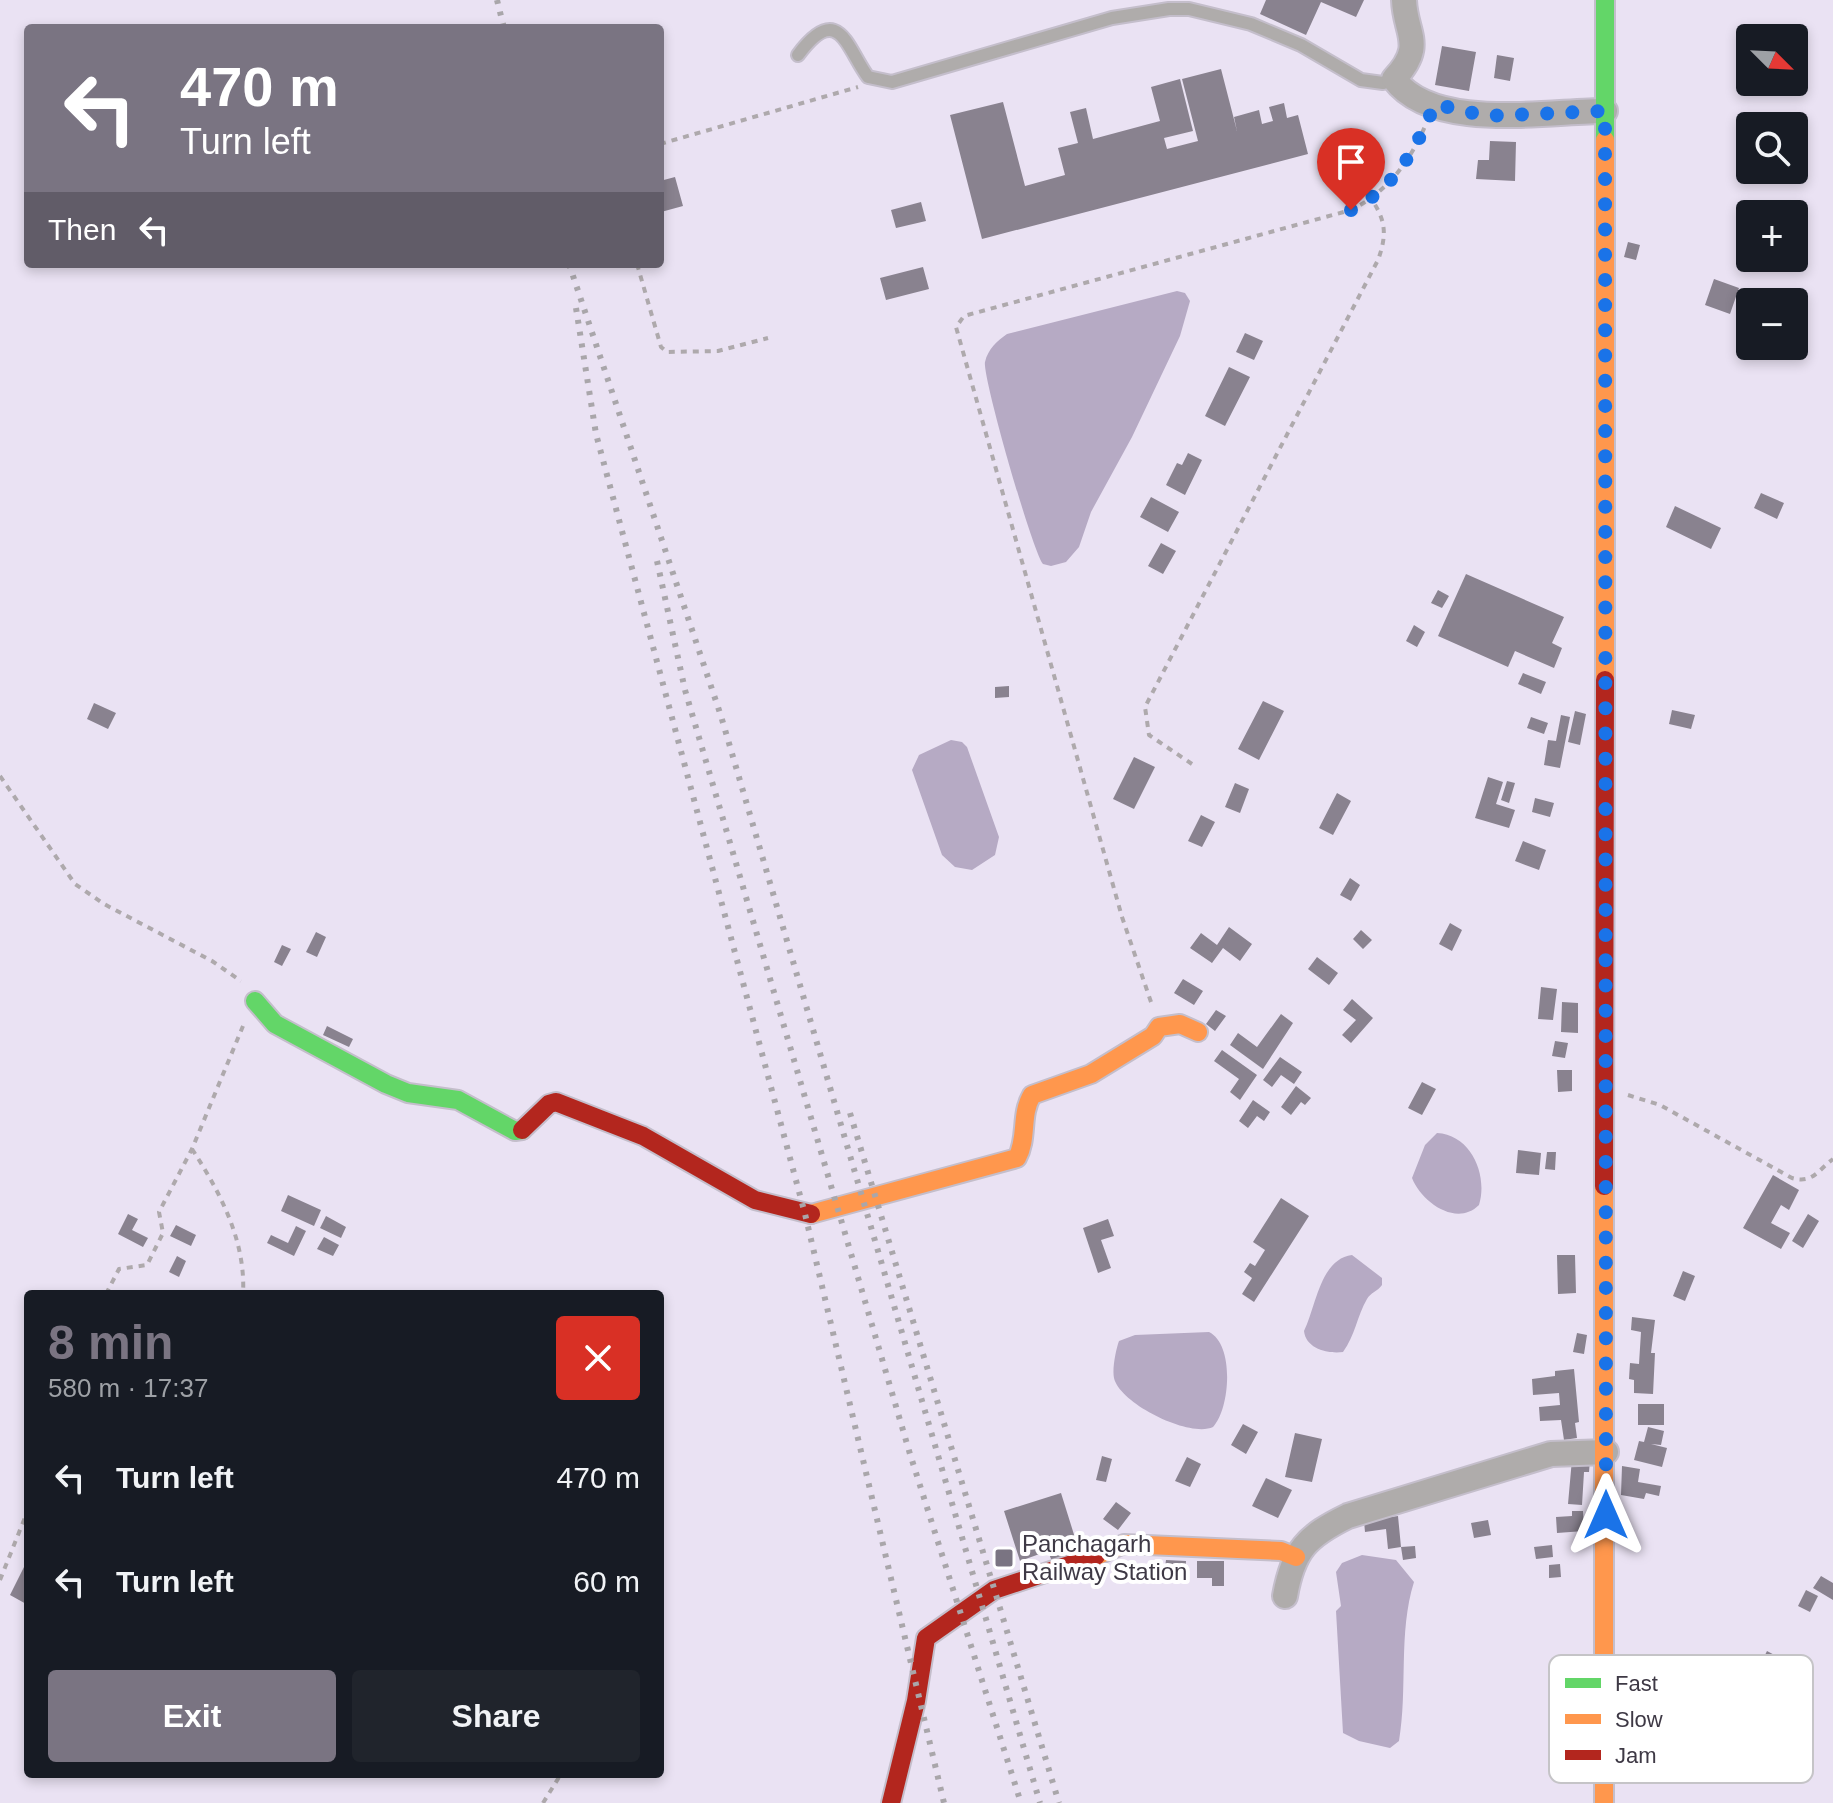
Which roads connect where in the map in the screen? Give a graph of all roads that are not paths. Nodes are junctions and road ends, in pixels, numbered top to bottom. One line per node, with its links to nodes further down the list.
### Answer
1 (1404, 0): 4 (street)
2 (1605, 0): 5 (main road)
3 (798, 55): 4 (lane)
4 (1394, 79): 5 (street)
5 (1605, 111): 8 (main road)
6 (255, 1001): 7 (main road)
7 (1198, 1032)
8 (1606, 1452): 9 (street); 11 (main road)
9 (1296, 1557): 10 (street); 13 (main road)
10 (1285, 1596)
11 (1605, 1655)
12 (1604, 1783): 14 (main road)
13 (891, 1803)
14 (1604, 1803)

